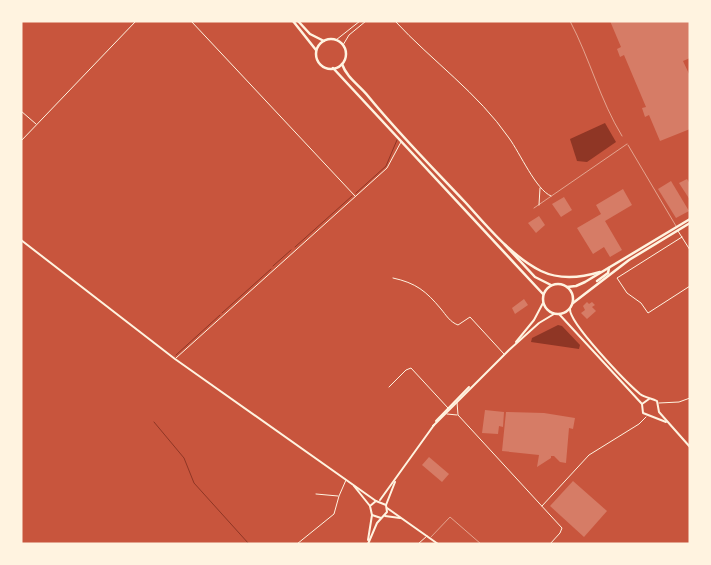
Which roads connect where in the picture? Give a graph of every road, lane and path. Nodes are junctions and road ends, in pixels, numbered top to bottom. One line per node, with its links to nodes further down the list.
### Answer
1 (136, 21): 16 (street)
2 (191, 21): 23 (street)
3 (293, 21): 12 (main road)
4 (298, 21): 10 (main road)
5 (360, 21): 9 (street)
6 (366, 21): 11 (street)
7 (395, 21): 22 (street)
8 (570, 21): 17 (lane)
9 (336, 40): 10 (main road); 11 (main road)
10 (324, 41): 12 (main road)
11 (343, 45): 13 (main road)
12 (317, 51): 14 (main road)
13 (342, 64): 14 (main road); 29 (main road)
14 (334, 68): 19 (main road)
15 (21, 111): 16 (street)
16 (36, 125): 18 (street)
17 (622, 136)
18 (21, 141)
19 (402, 141): 23 (street); 40 (main road)
20 (626, 141): 21 (lane)
21 (627, 144): 24 (lane); 28 (lane)
22 (540, 187): 24 (street); 25 (street)
23 (355, 196): 48 (street)
24 (551, 196): 25 (lane)
25 (539, 205): 26 (lane)
26 (534, 208)
27 (690, 221): 28 (main road)
28 (678, 229): 30 (street); 33 (main road); 39 (main road)
29 (498, 236): 34 (main road); 36 (main road)
30 (682, 237): 32 (street); 37 (street)
31 (21, 240): 48 (main road)
32 (690, 250)
33 (609, 267): 34 (main road); 39 (main road)
34 (600, 272): 38 (main road)
35 (393, 278): 47 (street)
36 (551, 285): 38 (main road); 40 (main road)
37 (690, 286)
38 (567, 287): 42 (main road)
39 (591, 288): 42 (main road)
40 (543, 294): 41 (main road)
41 (543, 303): 44 (main road); 46 (main road)
42 (572, 303): 43 (main road)
43 (570, 309): 45 (main road); 51 (main road)
44 (554, 314): 45 (main road); 46 (main road)
45 (559, 314): 55 (main road)
46 (509, 350): 47 (main road)
47 (504, 354): 49 (main road)
48 (175, 359): 66 (main road)
49 (474, 384): 53 (main road); 56 (main road)
50 (389, 388): 56 (street)
51 (650, 398): 54 (main road); 55 (main road)
52 (690, 398): 54 (street)
53 (457, 402): 58 (main road); 59 (street)
54 (659, 403): 57 (main road)
55 (642, 404): 61 (main road)
56 (448, 408): 63 (main road)
57 (659, 412): 60 (main road); 62 (main road)
58 (446, 414): 59 (street); 63 (main road)
59 (458, 415): 74 (street)
60 (655, 416): 61 (main road); 62 (main road)
61 (646, 417): 74 (street)
62 (668, 424): 64 (main road)
63 (433, 426): 65 (main road)
64 (690, 447)
65 (397, 478): 70 (main road); 72 (main road)
66 (346, 479): 67 (main road); 69 (street)
67 (351, 482): 71 (main road); 73 (main road)
68 (316, 494): 69 (street)
69 (339, 496): 81 (street)
70 (380, 500): 71 (main road); 72 (main road)
71 (376, 501): 73 (main road)
72 (386, 505): 75 (main road)
73 (370, 506): 76 (main road)
74 (541, 506): 86 (street)
75 (387, 508): 77 (main road); 79 (main road)
76 (372, 515): 78 (main road); 82 (main road)
77 (385, 516): 78 (main road); 79 (main road)
78 (381, 518): 82 (main road)
79 (402, 519): 80 (main road)
80 (428, 537): 83 (street); 84 (main road); 85 (lane)
81 (297, 544)
82 (367, 544)
83 (418, 544)
84 (438, 544)
85 (481, 544)
86 (550, 544)

